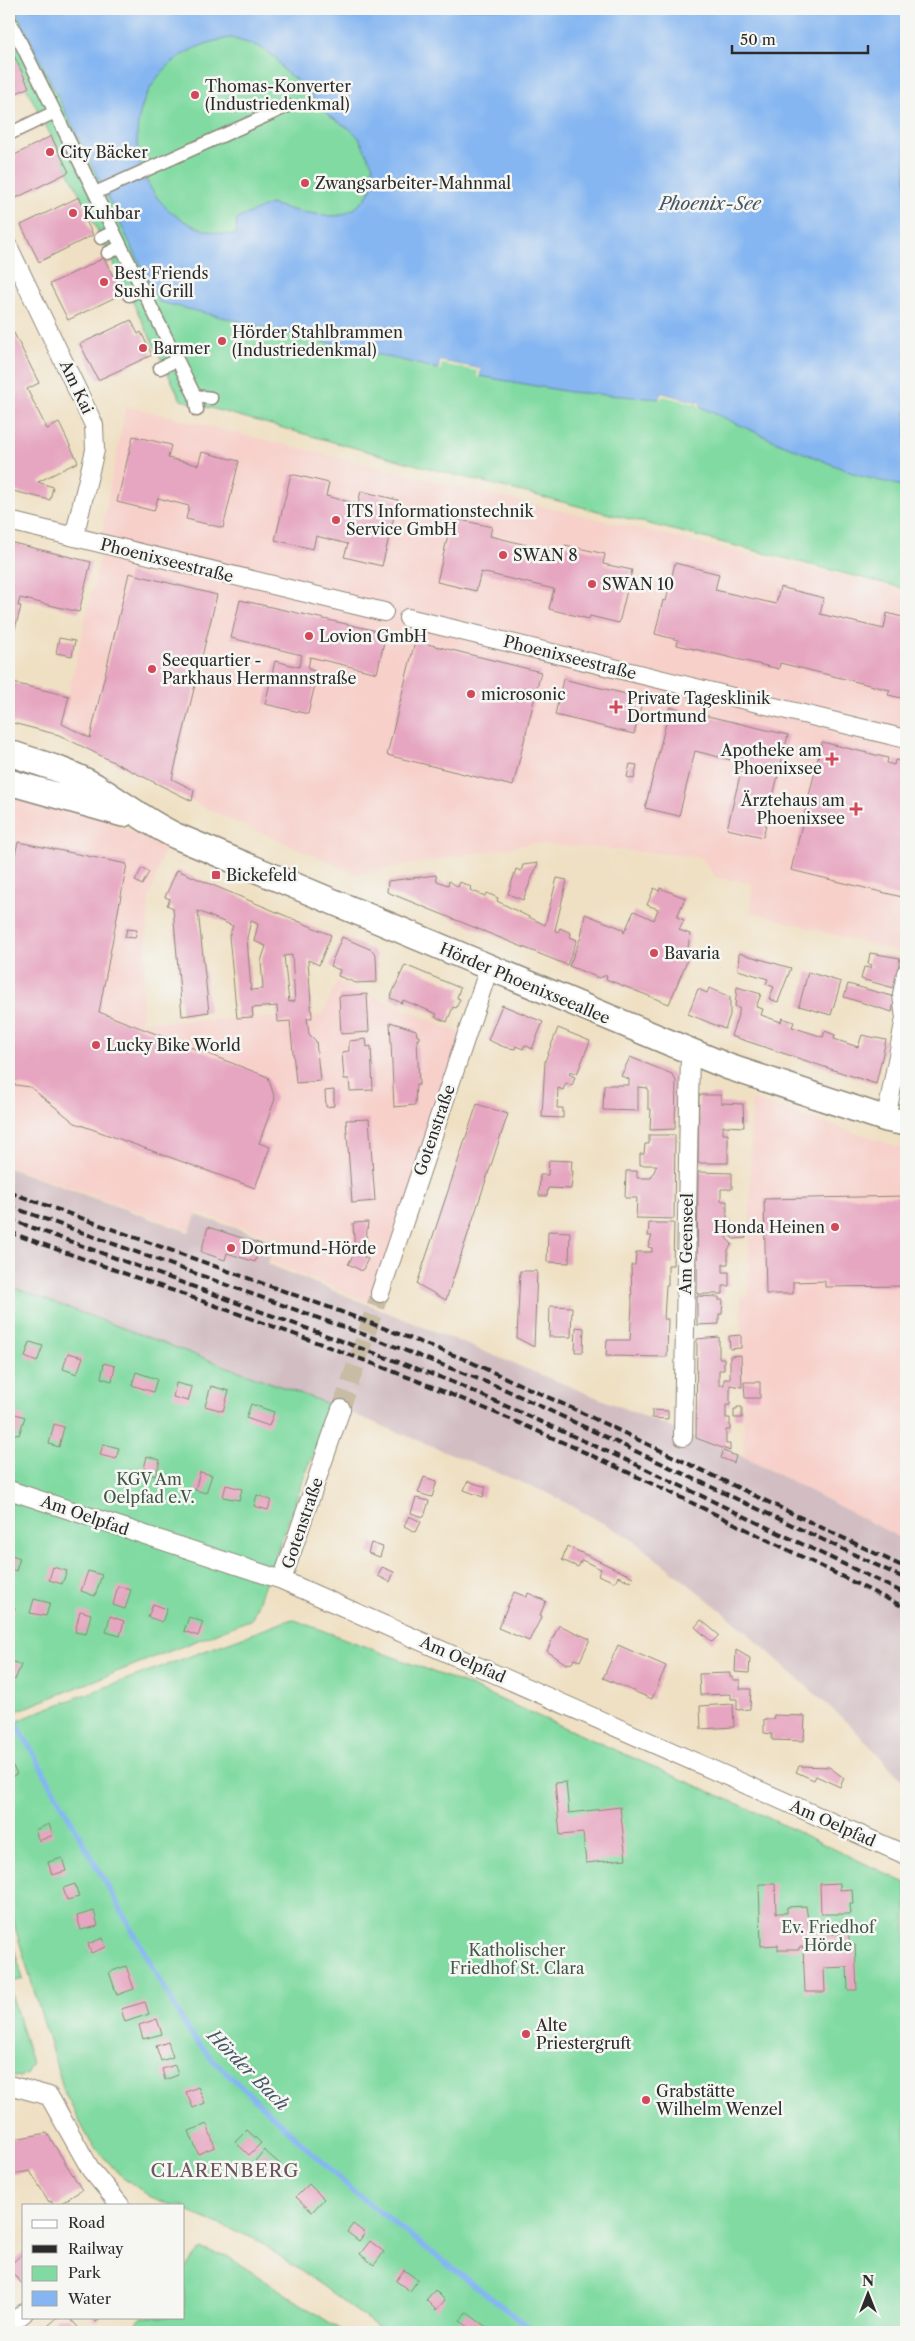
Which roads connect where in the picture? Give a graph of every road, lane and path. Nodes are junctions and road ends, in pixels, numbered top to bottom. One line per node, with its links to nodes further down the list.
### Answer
1 (9, 19): 3 (street)
2 (288, 106): 5 (street)
3 (49, 115): 4 (street); 5 (street)
4 (9, 134)
5 (97, 189): 6 (street); 7 (street)
6 (79, 191)
7 (113, 232): 8 (street); 9 (street)
8 (101, 238)
9 (120, 247): 11 (street); 12 (street)
10 (9, 248): 22 (street, Am Kai)
11 (108, 253)
12 (141, 289): 13 (street); 14 (street)
13 (129, 295)
14 (150, 307): 15 (street); 16 (street)
15 (138, 314)
16 (177, 360): 17 (street); 18 (street)
17 (160, 368)
18 (195, 396): 19 (street); 20 (street)
19 (210, 398)
20 (198, 410)
21 (9, 521): 22 (street, Phoenixseestraße)
22 (74, 537): 23 (street, Phoenixseestraße)
23 (384, 612)
24 (408, 618): 25 (street, Phoenixseestraße)
25 (906, 739)
26 (9, 753): 28 (main road, Hörder Phoenixseeallee)
27 (9, 782): 28 (main road, Hörder Phoenixseeallee)
28 (151, 824): 29 (main road, Hörder Phoenixseeallee)
29 (490, 968): 31 (main road, Hörder Phoenixseeallee); 33 (street, Gotenstraße)
30 (906, 974): 32 (street)
31 (690, 1051): 32 (main road, Hörder Phoenixseeallee); 35 (street, Am Geenseel)
32 (896, 1121)
33 (380, 1293)
34 (341, 1409): 37 (street, Gotenstraße)
35 (684, 1437)
36 (9, 1490): 37 (street, Am Oelpfad)
37 (282, 1580): 38 (street, Am Oelpfad)
38 (906, 1855)
39 (9, 2085): 40 (street)
40 (119, 2204)
41 (22, 2315): 42 (street)
42 (9, 2325)

